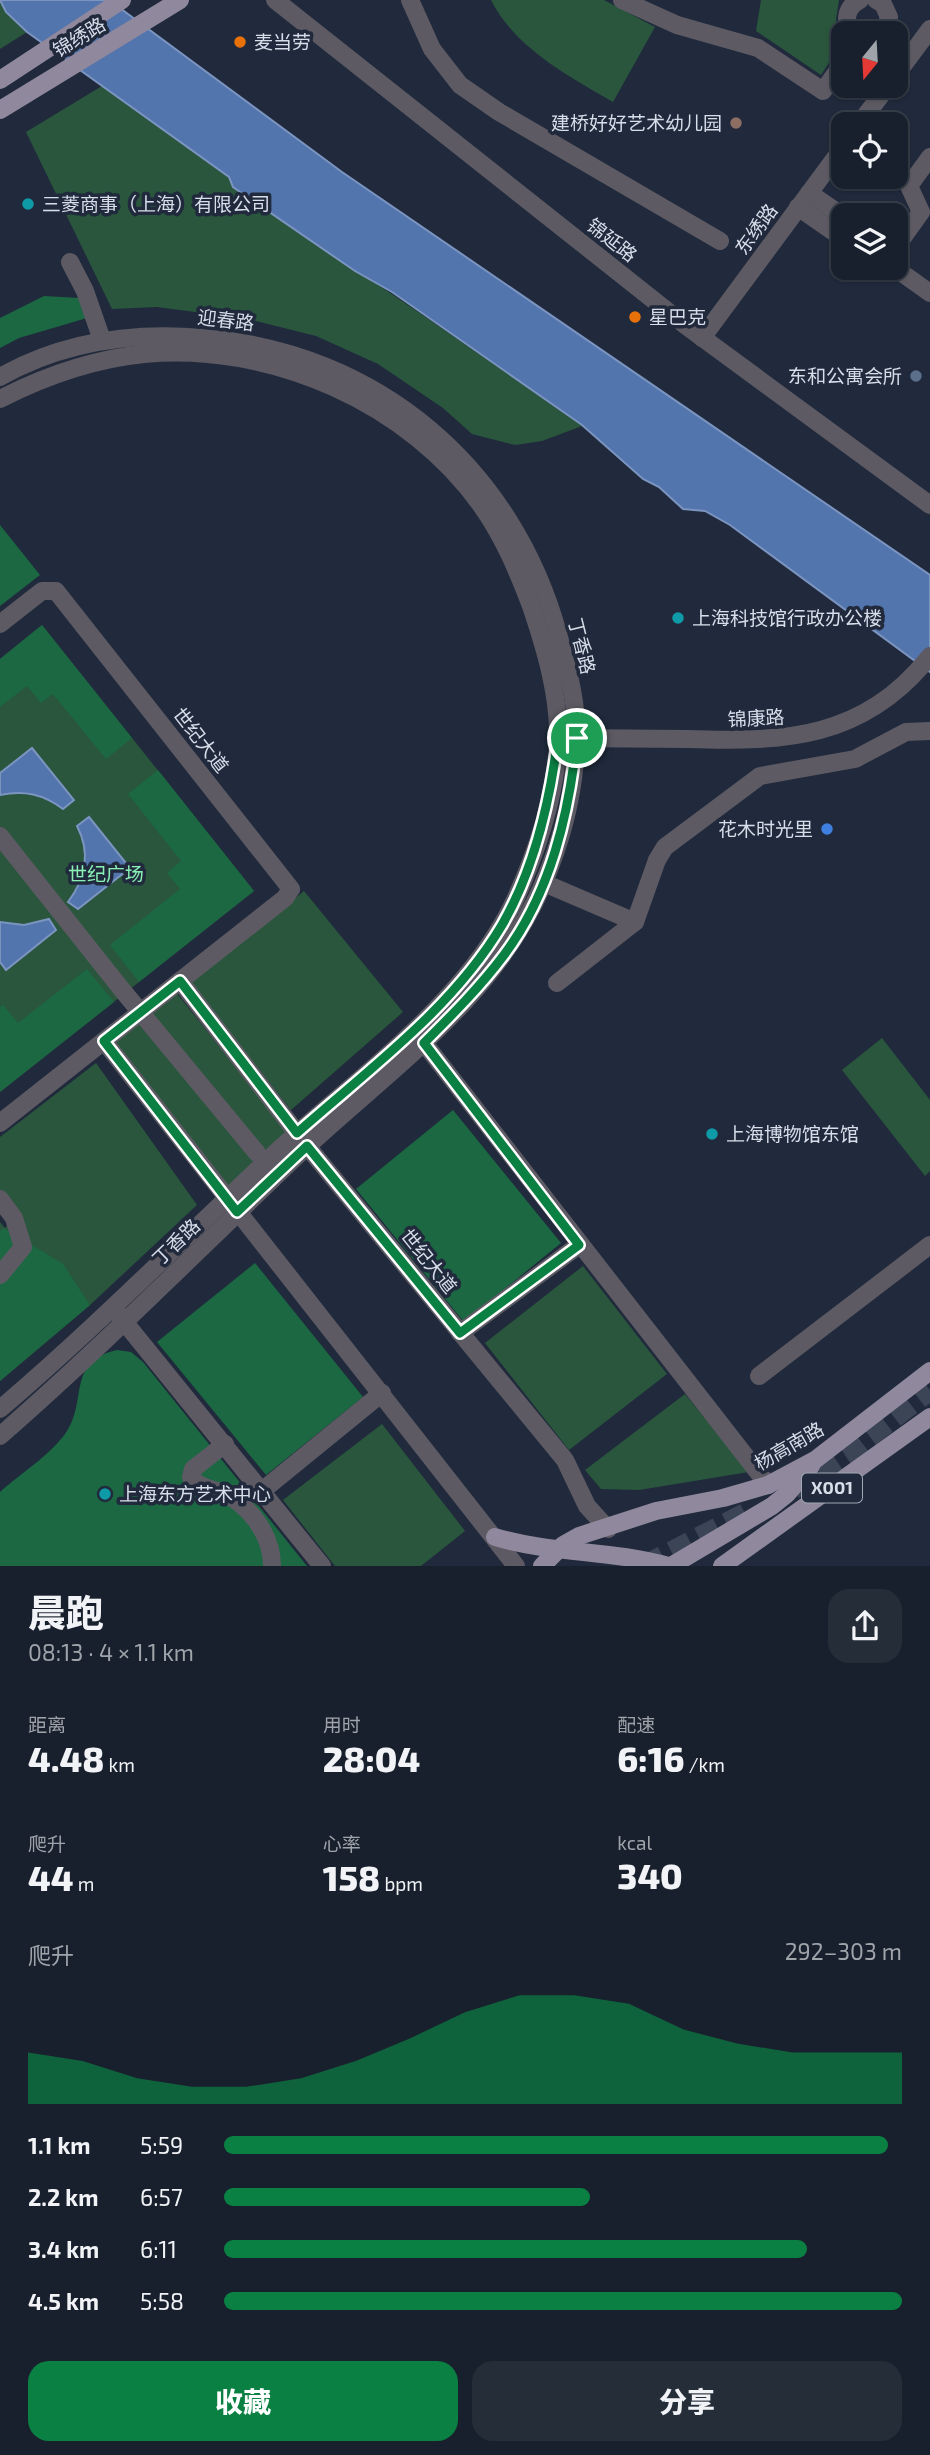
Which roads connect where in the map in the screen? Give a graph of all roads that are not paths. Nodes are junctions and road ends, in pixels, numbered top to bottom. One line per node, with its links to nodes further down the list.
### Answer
1 (122, 0): 14 (main road, 锦绣路)
2 (180, 0): 17 (main road, 锦绣路)
3 (275, 0): 29 (street, 锦延路)
4 (410, 0): 25 (street)
5 (622, 0): 15 (street)
6 (860, 0): 8 (street)
7 (882, 1): 9 (street)
8 (846, 21)
9 (889, 21)
10 (930, 29): 12 (street)
11 (908, 46): 12 (street)
12 (914, 50): 13 (street)
13 (908, 58)
14 (0, 80)
15 (831, 80)
16 (879, 98): 18 (street)
17 (0, 110)
18 (868, 112)
19 (930, 157): 24 (street)
20 (831, 164): 21 (street, 东绣路)
21 (804, 200): 22 (street); 23 (street); 29 (street, 东绣路)
22 (831, 211)
23 (831, 226)
24 (908, 230)
25 (720, 241)
26 (70, 261): 30 (street)
27 (908, 277): 28 (street)
28 (930, 293)
29 (702, 338): 35 (street, 锦延路)
30 (102, 340): 31 (street, 迎春路); 33 (street, 迎春路)
31 (0, 377)
32 (0, 400): 34 (street, 迎春路)
33 (431, 430): 40 (street, 丁香路)
34 (412, 434): 39 (street, 丁香路)
35 (930, 505)
36 (0, 624): 44 (street, 世纪大道)
37 (930, 656): 40 (street, 锦康路)
38 (930, 731): 43 (street)
39 (558, 737): 40 (street, 锦康路); 47 (street, 丁香路)
40 (577, 738): 42 (street, 丁香路)
41 (0, 836): 46 (street)
42 (544, 883): 43 (street); 47 (street, 丁香路)
43 (635, 922): 45 (street)
44 (180, 981): 46 (street, 世纪大道); 50 (street, 世纪大道)
45 (557, 983)
46 (141, 1012): 48 (street, 世纪大道); 51 (street)
47 (419, 1036): 50 (street, 丁香路); 54 (street)
48 (104, 1041): 49 (street, 世纪大道); 53 (street)
49 (0, 1123)
50 (302, 1140): 53 (street, 丁香路); 59 (street, 世纪大道)
51 (257, 1153)
52 (0, 1199): 56 (street)
53 (232, 1205): 57 (street, 丁香路); 58 (street, 丁香路); 62 (street)
54 (579, 1245): 59 (street); 68 (street)
55 (930, 1245): 61 (street)
56 (0, 1275)
57 (111, 1306): 58 (street); 63 (street, 丁香路)
58 (125, 1320): 65 (street, 丁香路); 66 (street)
59 (460, 1333): 70 (street, 世纪大道)
60 (930, 1371): 67 (main road, 杨高南路 / X001)
61 (759, 1376)
62 (383, 1393): 69 (street); 71 (street)
63 (0, 1409)
64 (930, 1417): 74 (main road, X001)
65 (0, 1436)
66 (226, 1444): 69 (street); 75 (street)
67 (815, 1460): 68 (main road, 杨高南路 / X001); 79 (main road)
68 (768, 1485): 70 (main road, 杨高南路 / X001)
69 (263, 1490): 76 (street)
70 (608, 1528): 72 (main road, X001); 73 (main road, 世纪大道)
71 (495, 1537): 72 (main road); 77 (street)
72 (559, 1549): 73 (main road); 78 (main road, X001)
73 (639, 1561): 79 (main road)
74 (728, 1563)
75 (272, 1566)
76 (322, 1566)
77 (516, 1566)
78 (542, 1566)
79 (669, 1566)

